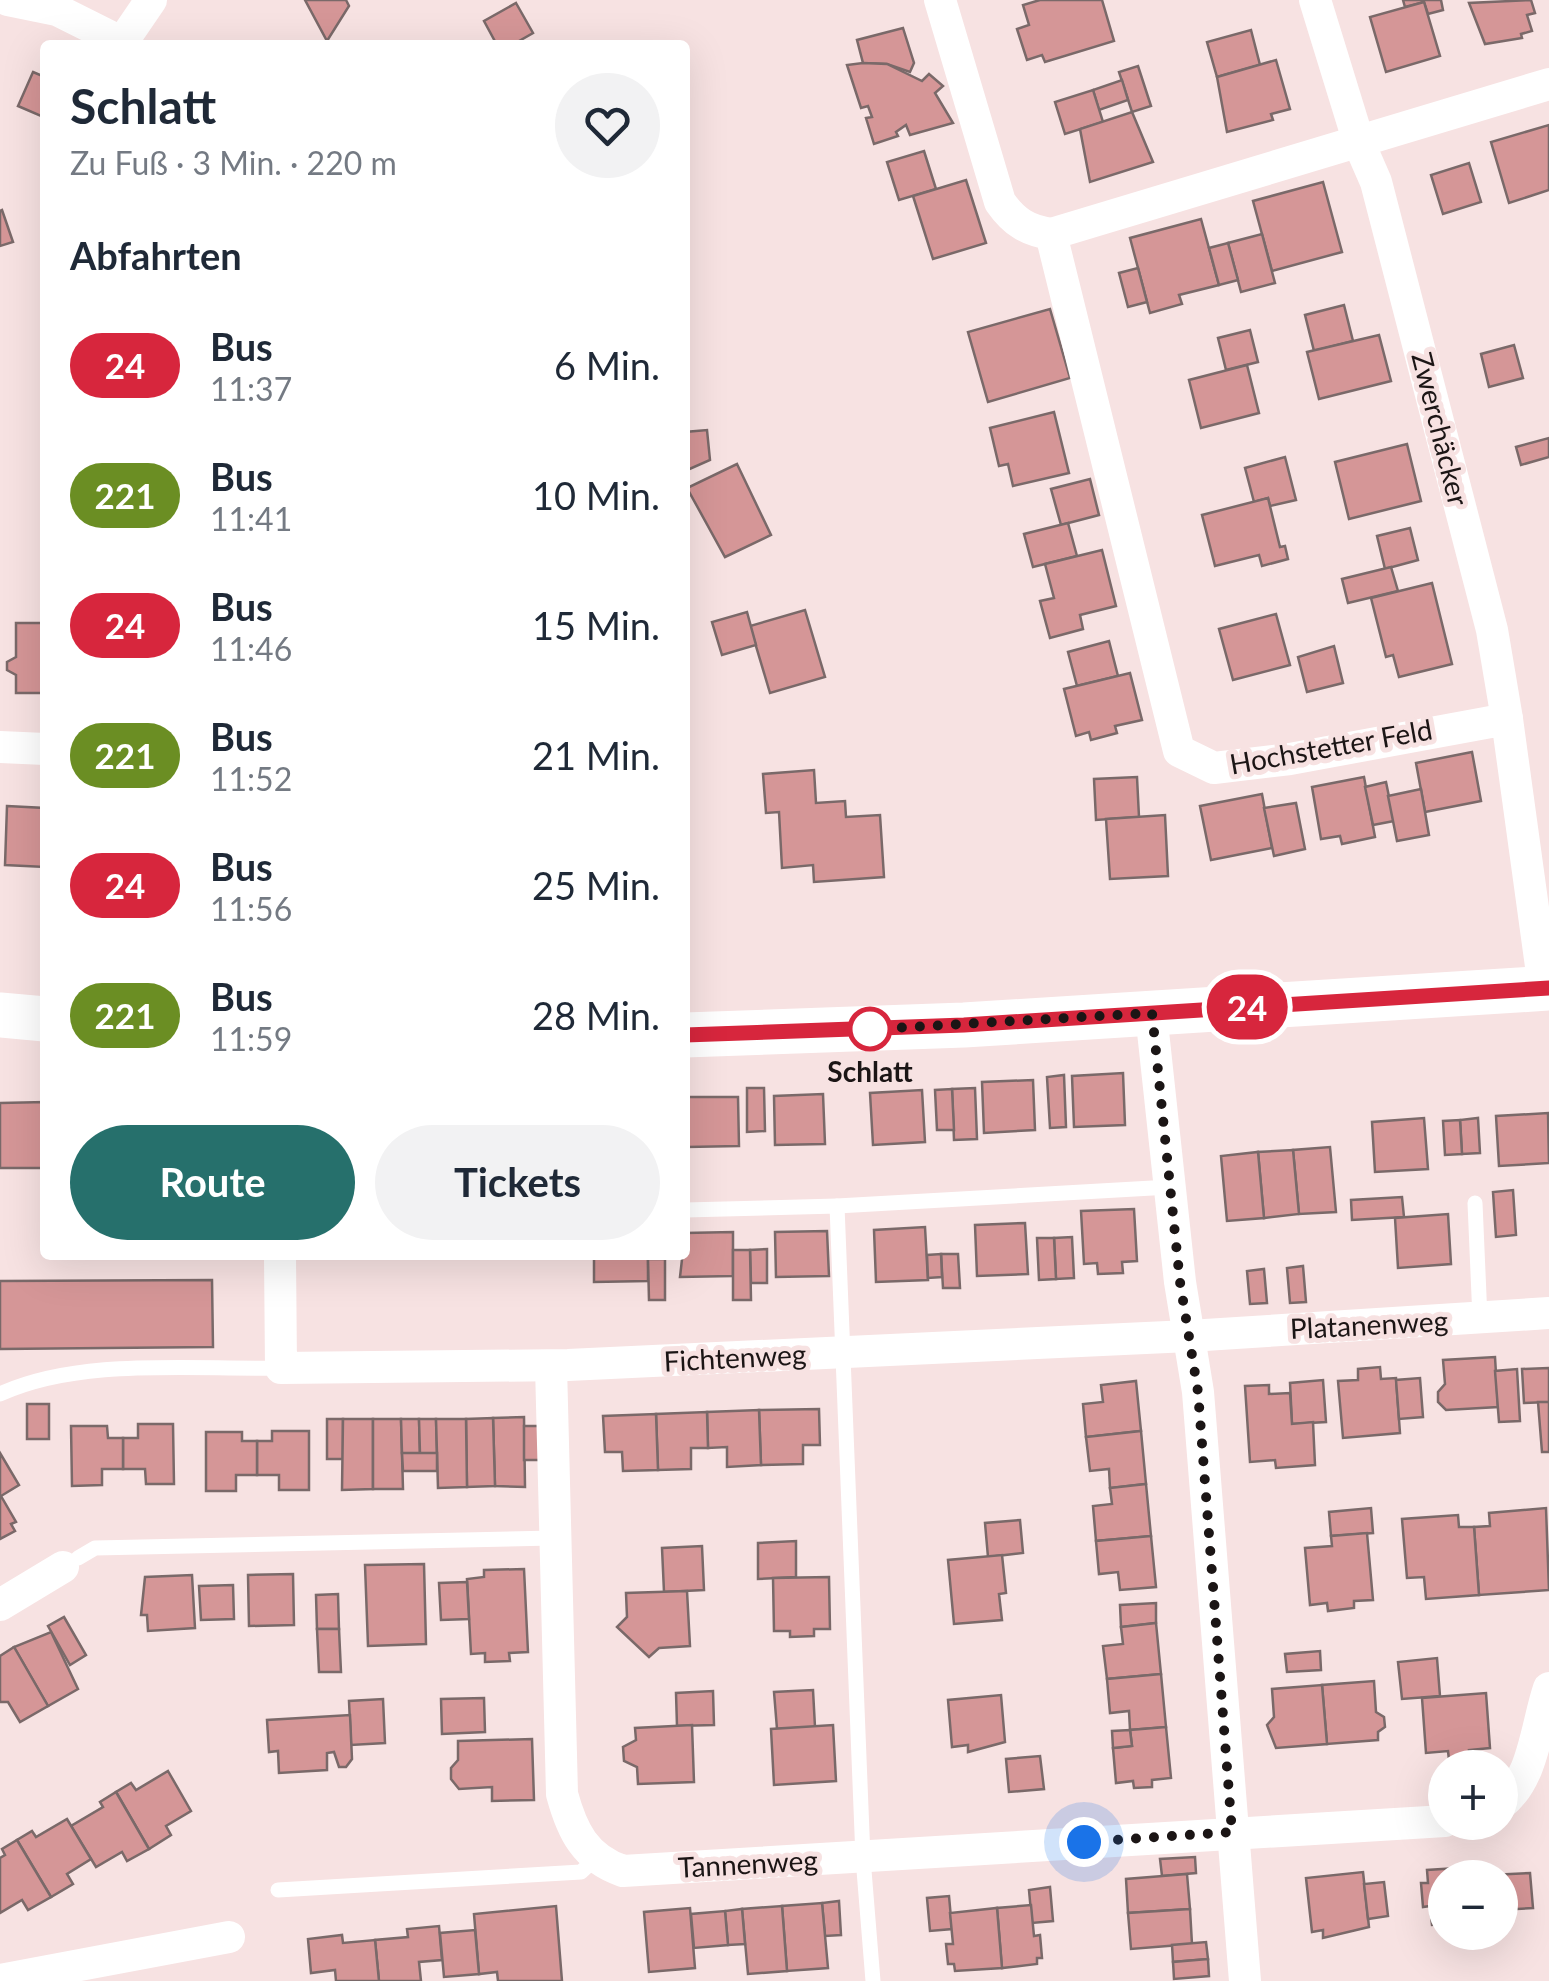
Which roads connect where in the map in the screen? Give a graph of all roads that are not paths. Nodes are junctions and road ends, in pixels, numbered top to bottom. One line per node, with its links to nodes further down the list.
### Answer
1 (8, 0): 5 (street)
2 (151, 0): 6 (street)
3 (940, 0): 9 (street)
4 (1315, 0): 8 (street, Zwerchäcker)
5 (119, 40)
6 (127, 40)
7 (1549, 84): 8 (street)
8 (1359, 143): 9 (street); 10 (street, Zwerchäcker)
9 (1051, 234): 10 (street, Hochstetter Feld)
10 (1507, 718): 13 (street)
11 (0, 747): 12 (street)
12 (40, 749)
13 (1547, 988): 14 (street)
14 (1152, 1013): 17 (street); 18 (street)
15 (0, 1014): 16 (street)
16 (40, 1018)
17 (690, 1035)
18 (1170, 1187): 20 (lane); 25 (street)
19 (1475, 1203): 24 (lane)
20 (836, 1206): 21 (lane); 26 (lane)
21 (690, 1210)
22 (280, 1260): 28 (street)
23 (1549, 1313): 24 (street, Platanenweg)
24 (1480, 1319): 25 (street, Platanenweg)
25 (1188, 1336): 26 (street, Fichtenweg); 36 (street)
26 (840, 1353): 27 (street, Fichtenweg); 37 (lane)
27 (551, 1366): 28 (street, Fichtenweg); 30 (street)
28 (281, 1368): 29 (lane, Fichtenweg)
29 (0, 1394)
30 (553, 1538): 31 (lane); 38 (street)
31 (71, 1562): 32 (street)
32 (0, 1605)
33 (1549, 1688): 34 (street)
34 (1518, 1786)
35 (1428, 1821): 36 (street)
36 (1232, 1832): 37 (street, Tannenweg); 43 (street)
37 (863, 1858): 38 (street, Tannenweg); 42 (lane)
38 (595, 1859): 39 (lane)
39 (278, 1890)
40 (228, 1937): 41 (street)
41 (0, 1980)
42 (874, 1981)
43 (1244, 1981)

